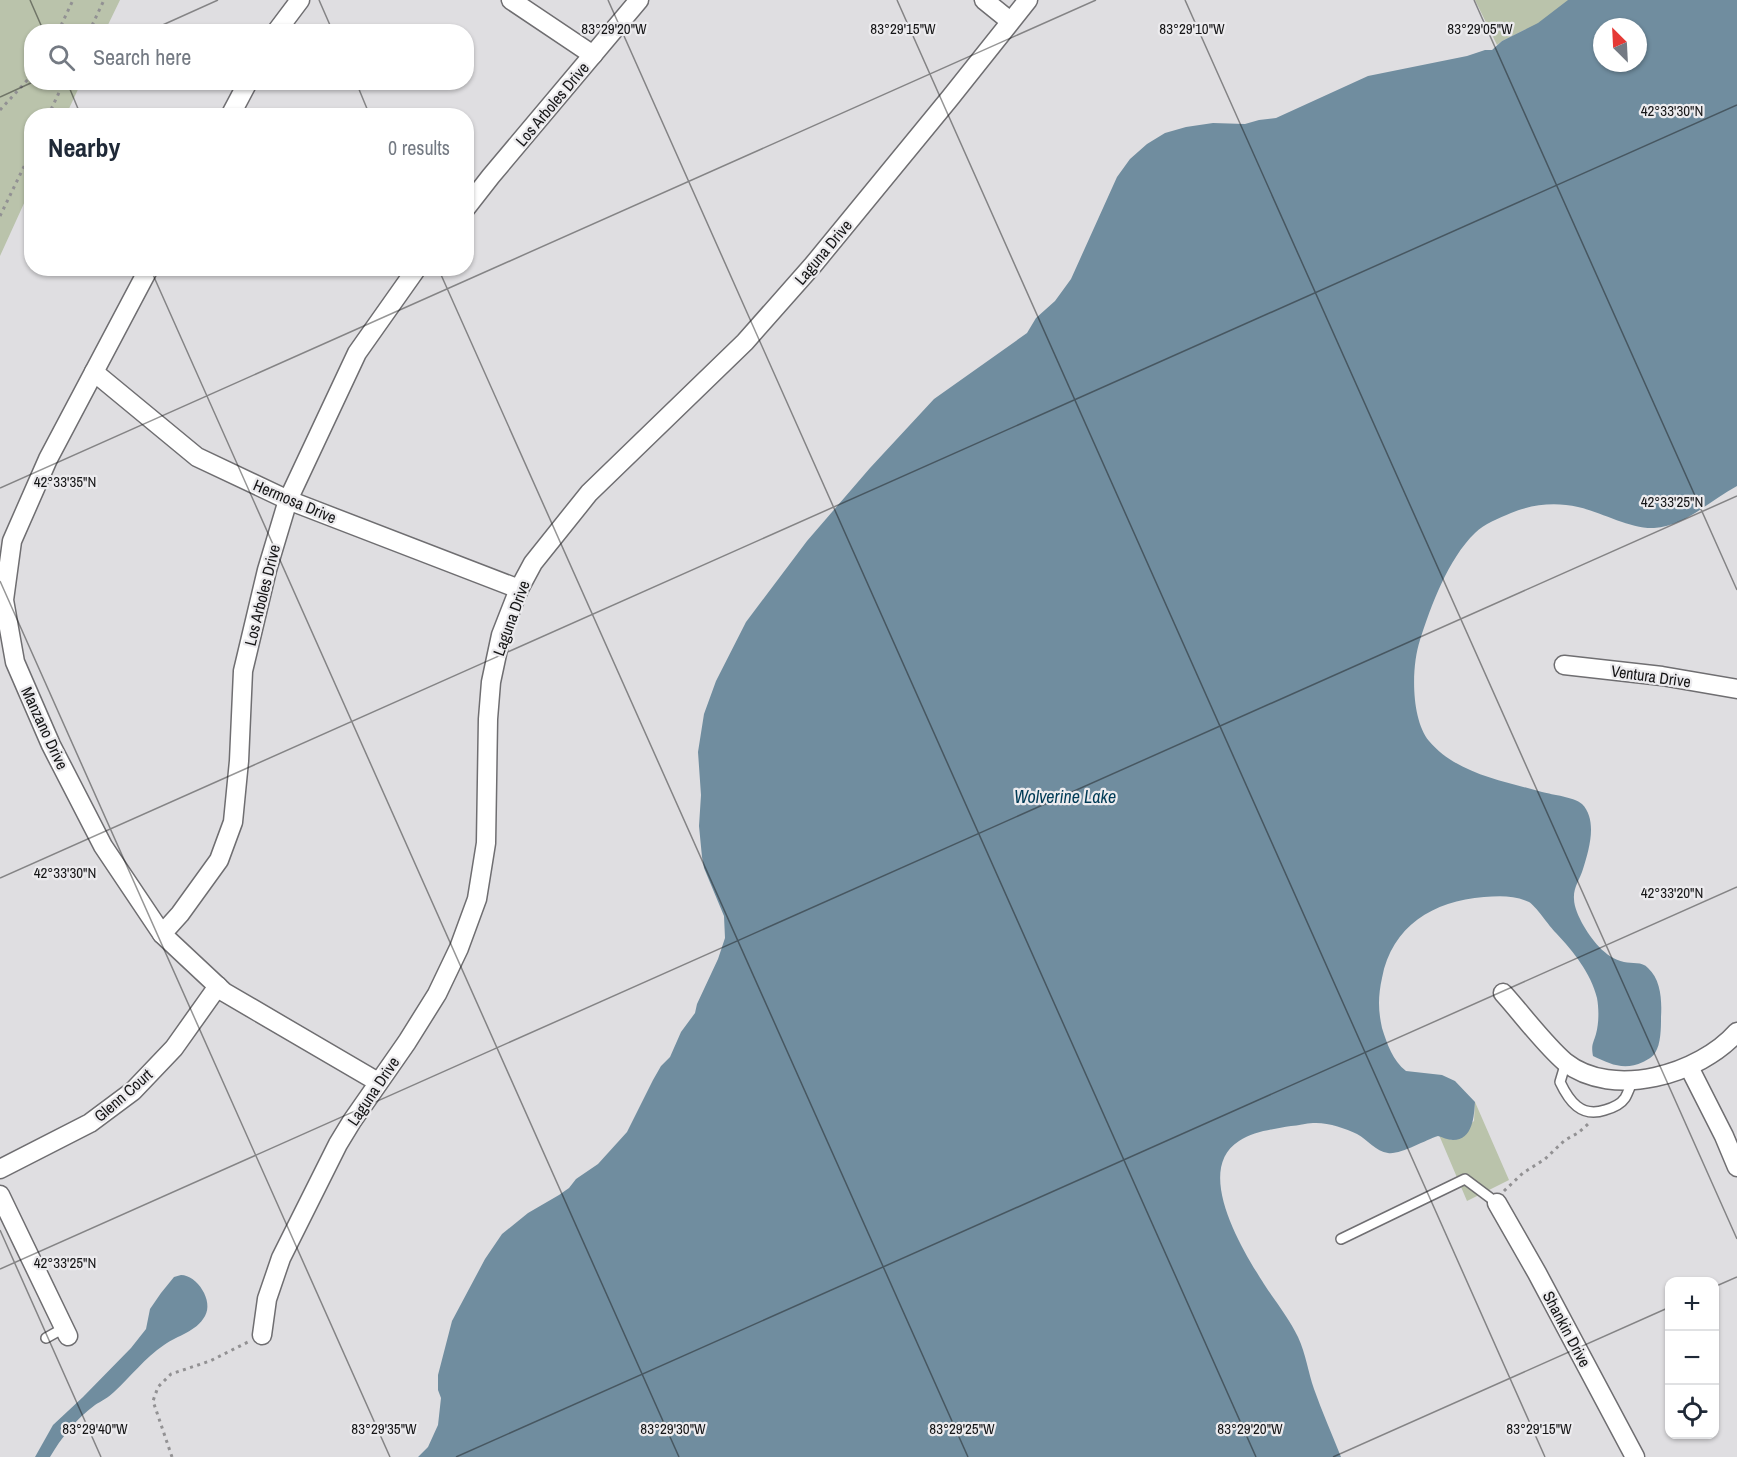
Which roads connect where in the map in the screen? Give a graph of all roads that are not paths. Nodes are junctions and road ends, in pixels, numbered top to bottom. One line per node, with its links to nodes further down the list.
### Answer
1 (300, 0): 7 (street)
2 (511, 0): 8 (street)
3 (639, 0): 8 (street, Los Arboles Drive)
4 (984, 0): 6 (street)
5 (1028, 0): 6 (street, Laguna Drive)
6 (1010, 21): 16 (street, Laguna Drive)
7 (282, 24)
8 (593, 55): 11 (street, Los Arboles Drive)
9 (244, 90): 10 (street)
10 (235, 108)
11 (474, 198)
12 (145, 276): 14 (street, Manzano Drive)
13 (411, 276): 15 (street, Los Arboles Drive)
14 (94, 372): 15 (street, Hermosa Drive); 19 (street, Manzano Drive)
15 (288, 500): 16 (street, Hermosa Drive); 19 (street, Los Arboles Drive)
16 (519, 589): 26 (street, Laguna Drive)
17 (1564, 665): 18 (street, Ventura Drive)
18 (1737, 689)
19 (162, 934): 20 (street, Manzano Drive)
20 (218, 986): 26 (street, Manzano Drive); 28 (street, Glenn Court)
21 (1503, 993): 23 (street)
22 (1737, 1032): 24 (street)
23 (1566, 1062): 25 (street); 25 (lane)
24 (1689, 1067): 25 (street); 27 (street)
25 (1633, 1081)
26 (378, 1082): 33 (street, Laguna Drive)
27 (1737, 1167)
28 (0, 1169)
29 (0, 1195): 32 (street)
30 (1497, 1203): 31 (lane); 35 (street, Shankin Drive)
31 (1341, 1239)
32 (66, 1332): 34 (lane)
33 (262, 1335)
34 (46, 1338)
35 (1635, 1457)

